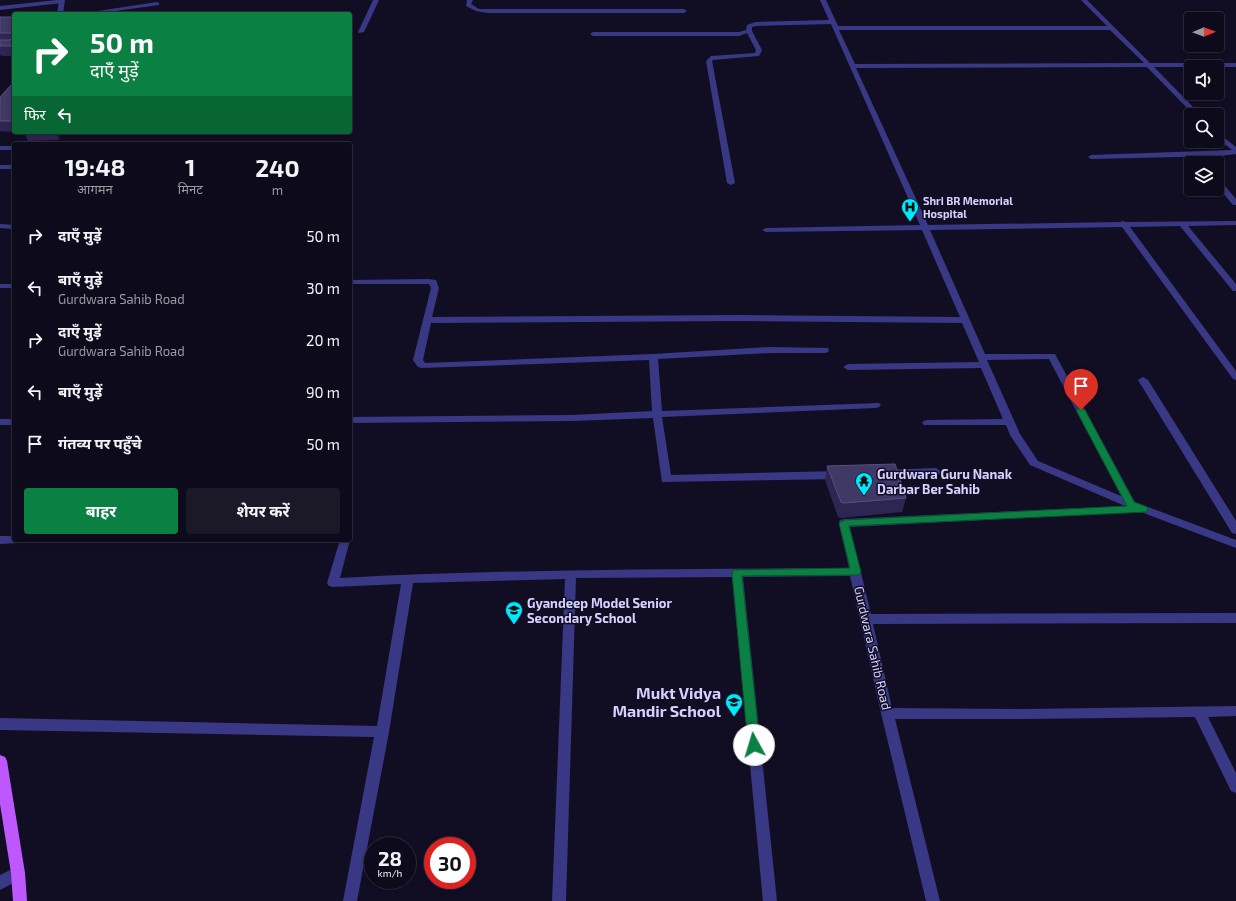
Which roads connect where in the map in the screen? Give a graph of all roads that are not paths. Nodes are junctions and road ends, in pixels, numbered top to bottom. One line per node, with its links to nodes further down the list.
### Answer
1 (376, 0): 16 (street)
2 (470, 0): 9 (street)
3 (823, 0): 13 (street)
4 (1084, 0): 14 (street)
5 (62, 1): 7 (street); 10 (street)
6 (157, 4): 8 (street)
7 (0, 8)
8 (114, 10): 11 (street); 12 (street)
9 (684, 11)
10 (60, 12)
11 (98, 12)
12 (112, 12)
13 (834, 25): 14 (street); 15 (street); 20 (street)
14 (1112, 28): 18 (street)
15 (749, 31): 17 (street); 29 (street)
16 (361, 32)
17 (593, 34)
18 (1148, 65): 19 (street); 20 (street); 21 (street)
19 (1236, 65)
20 (853, 66): 37 (street)
21 (1191, 108)
22 (1224, 140): 25 (street)
23 (0, 148): 24 (street)
24 (12, 148)
25 (1236, 151): 26 (street)
26 (1091, 157)
27 (0, 167): 28 (street)
28 (12, 167)
29 (731, 183)
30 (1224, 189): 31 (street)
31 (1236, 202)
32 (1181, 223): 33 (street); 34 (street); 42 (street)
33 (1236, 223)
34 (1123, 224): 37 (street); 49 (street)
35 (0, 226): 36 (street)
36 (12, 227)
37 (925, 227): 38 (street); 44 (street)
38 (766, 230)
39 (352, 282): 43 (street)
40 (0, 286): 41 (street)
41 (12, 286)
42 (1236, 289)
43 (428, 320): 44 (street); 46 (street)
44 (966, 320): 47 (street)
45 (825, 350): 46 (street)
46 (653, 357): 52 (street)
47 (983, 361): 48 (street); 56 (street); 61 (street)
48 (848, 367)
49 (1236, 377)
50 (1142, 380): 63 (street)
51 (876, 405): 52 (street)
52 (657, 415): 53 (street); 59 (street)
53 (352, 420)
54 (0, 422): 55 (street)
55 (12, 422)
56 (1010, 422): 57 (street); 61 (street)
57 (927, 423)
58 (936, 472): 60 (street)
59 (847, 475)
60 (877, 475)
61 (1131, 504): 62 (street)
62 (1143, 509): 67 (street); 68 (street, Gurdwara Sahib Road)
63 (1236, 530)
64 (0, 540): 65 (street)
65 (12, 540)
66 (344, 542): 71 (street)
67 (1236, 544)
68 (856, 572): 70 (street); 73 (street, Gurdwara Sahib Road)
69 (571, 573): 70 (street); 71 (street); 85 (street)
70 (737, 573): 86 (street)
71 (408, 578): 78 (street)
72 (1236, 618): 73 (street)
73 (866, 619): 76 (street, Gurdwara Sahib Road)
74 (1236, 711): 75 (street)
75 (1199, 712): 76 (street); 80 (street)
76 (887, 713): 87 (street, Gurdwara Sahib Road)
77 (0, 724): 78 (street)
78 (382, 732): 84 (street)
79 (0, 761): 81 (main road)
80 (1236, 786)
81 (18, 873): 82 (street); 83 (main road)
82 (0, 883)
83 (20, 901)
84 (350, 901)
85 (559, 901)
86 (770, 901)
87 (933, 901)

